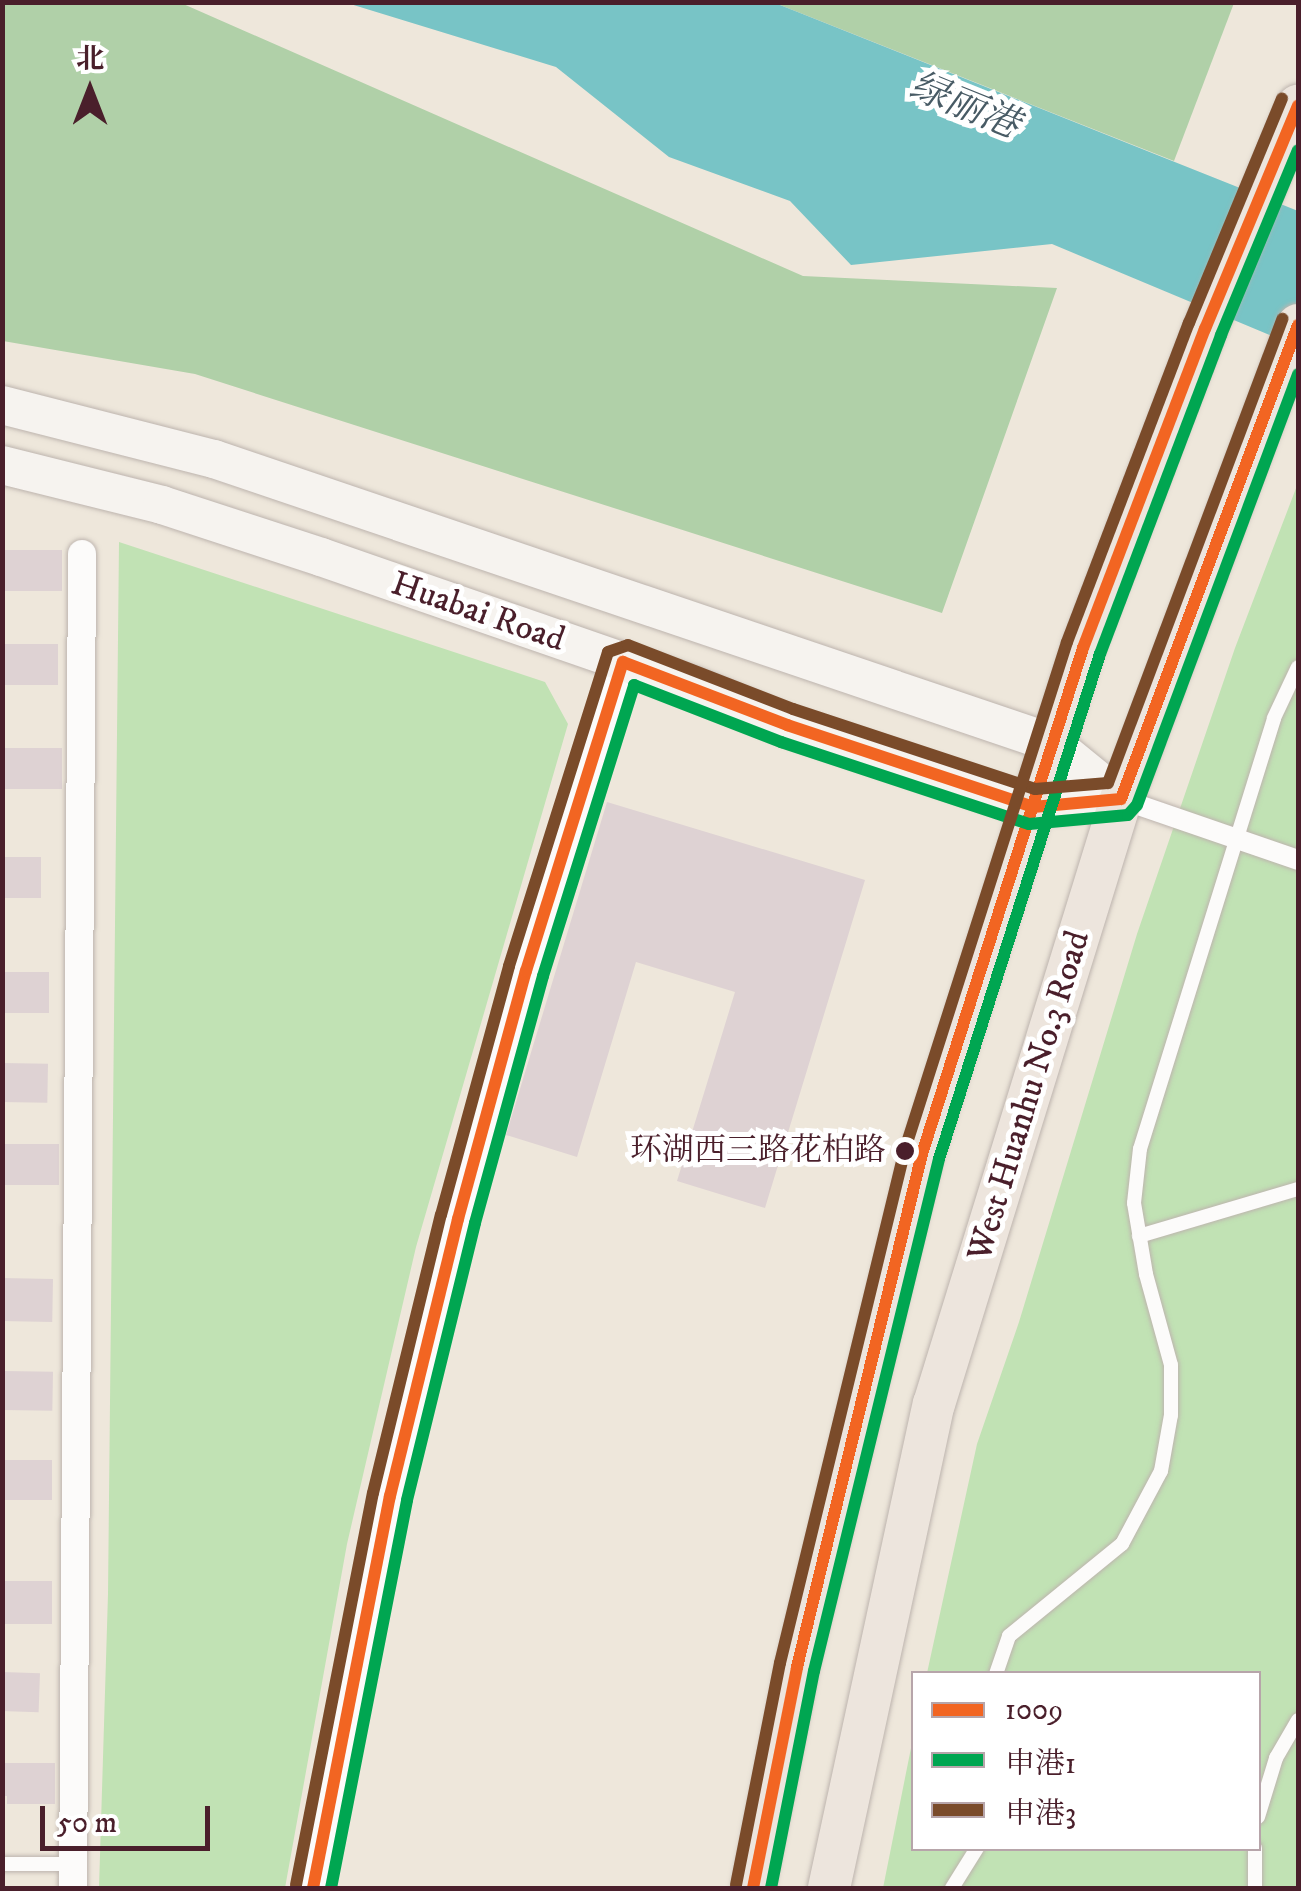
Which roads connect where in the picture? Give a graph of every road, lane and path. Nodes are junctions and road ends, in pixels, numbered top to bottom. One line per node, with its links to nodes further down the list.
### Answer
1 (1298, 106): 8 (main road)
2 (1291, 342): 9 (main road, West Huanhu No.3 Road)
3 (2, 406): 8 (main road, Huabai Road)
4 (2, 466): 6 (main road, Huabai Road)
5 (82, 554): 21 (street)
6 (623, 662): 10 (main road, Huabai Road); 22 (street)
7 (1298, 668): 11 (lane)
8 (1052, 743): 9 (main road, Huabai Road); 10 (main road)
9 (1122, 799): 10 (main road, Huabai Road); 11 (street); 24 (main road, West Huanhu No.3 Road)
10 (1033, 808): 23 (main road)
11 (1235, 837): 12 (street); 14 (lane)
12 (1298, 860)
13 (1298, 1189): 14 (lane)
14 (1139, 1236): 15 (lane)
15 (997, 1671)
16 (1298, 1720): 17 (lane)
17 (1261, 1806)
18 (975, 1851): 25 (lane)
19 (1255, 1851): 26 (lane)
20 (2, 1864): 21 (lane)
21 (73, 1876)
22 (313, 1888)
23 (753, 1888)
24 (829, 1888)
25 (952, 1888)
26 (1255, 1888)

